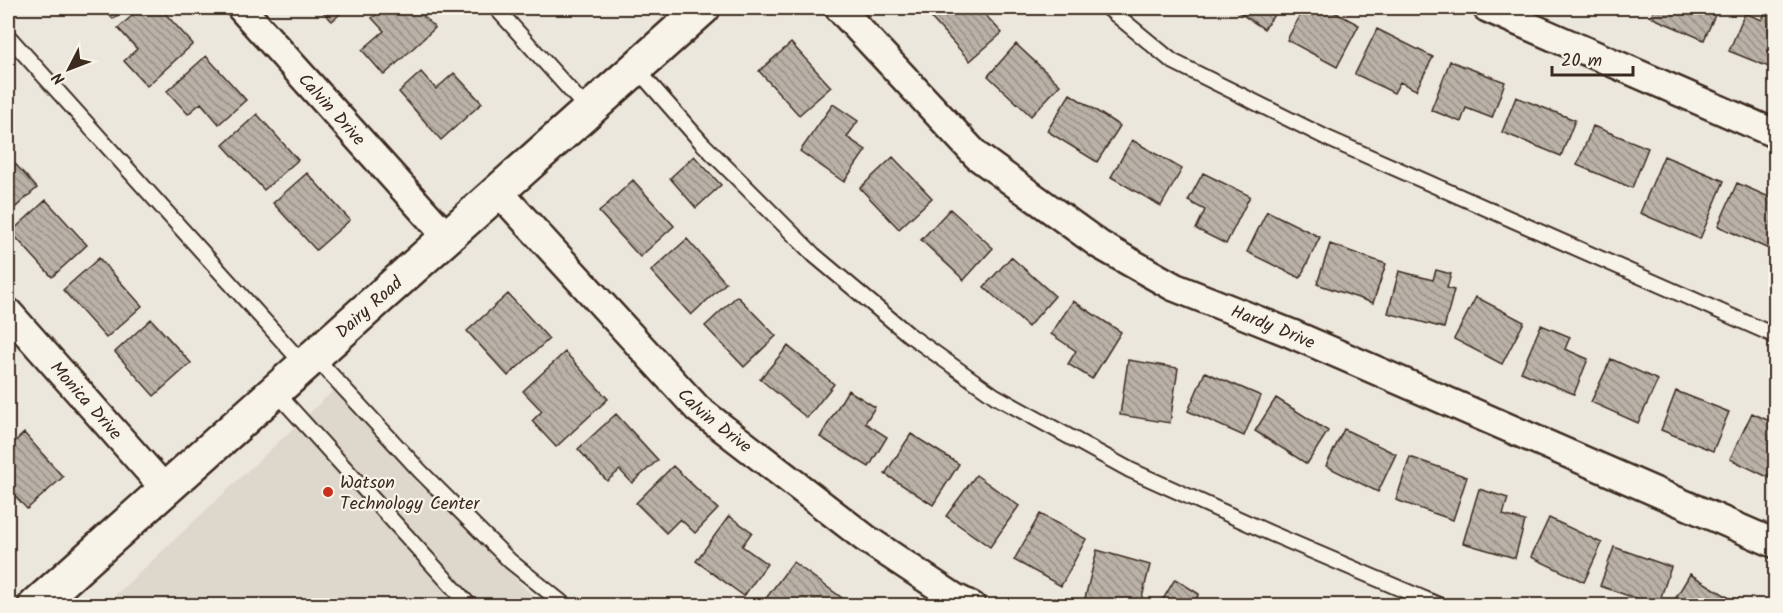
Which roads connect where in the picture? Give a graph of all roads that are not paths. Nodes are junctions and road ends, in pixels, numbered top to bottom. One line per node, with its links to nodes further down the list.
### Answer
1 (241, 8): 12 (street, Calvin Drive)
2 (496, 8): 9 (lane)
3 (703, 8): 8 (street, Dairy Road)
4 (839, 8): 18 (street, Hardy Drive)
5 (1108, 8): 14 (lane)
6 (1487, 8): 10 (street)
7 (8, 36): 15 (lane)
8 (636, 68): 9 (street, Dairy Road); 23 (lane)
9 (588, 110): 11 (street, Dairy Road)
10 (1776, 134)
11 (498, 191): 12 (street, Dairy Road); 22 (street, Calvin Drive)
12 (447, 237): 15 (street, Dairy Road)
13 (8, 312): 17 (street, Monica Drive)
14 (1776, 336)
15 (309, 360): 16 (street, Dairy Road); 21 (lane)
16 (275, 391): 17 (street, Dairy Road); 20 (lane)
17 (165, 489): 19 (street, Dairy Road)
18 (1776, 544)
19 (35, 606)
20 (470, 606)
21 (566, 606)
22 (972, 606)
23 (1441, 606)

